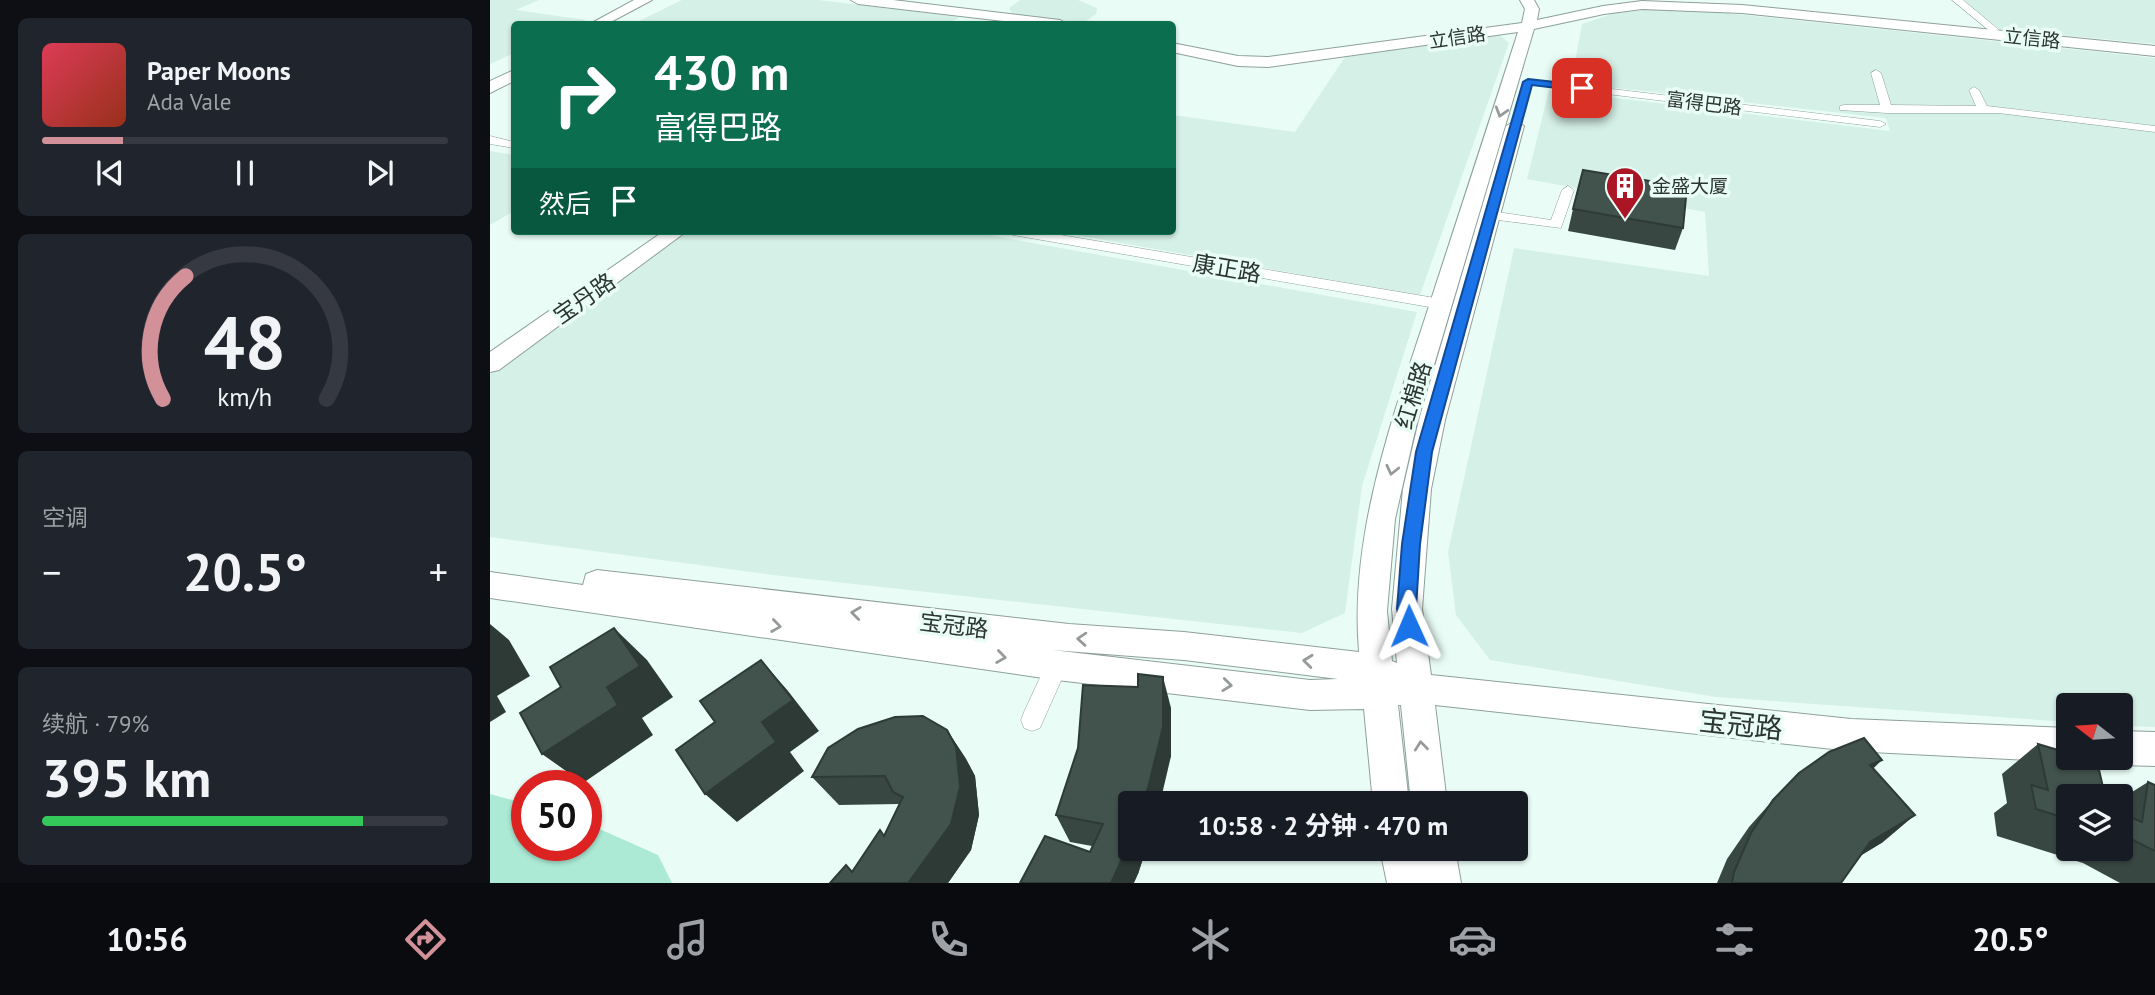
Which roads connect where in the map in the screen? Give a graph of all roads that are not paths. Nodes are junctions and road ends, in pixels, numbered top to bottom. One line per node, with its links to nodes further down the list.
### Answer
1 (645, 0): 11 (street)
2 (664, 0): 12 (street)
3 (858, 0): 9 (street)
4 (992, 0): 9 (street)
5 (1002, 0): 9 (street)
6 (1527, 0): 8 (street, 红棉路)
7 (1957, 0): 14 (street)
8 (1539, 16): 10 (street, 立信路); 16 (street, 立信路); 22 (street, 红棉路); 37 (street, 红棉路, one-way to 37)
9 (973, 18): 13 (street)
10 (1844, 18): 14 (street, 立信路); 15 (street, 立信路)
11 (603, 21)
12 (623, 21)
13 (1016, 21)
14 (1994, 30): 15 (street, 立信路)
15 (2058, 39): 17 (street, 立信路)
16 (1176, 48)
17 (2155, 49)
18 (511, 66): 20 (street)
19 (1876, 73): 27 (street)
20 (490, 77)
21 (511, 77): 23 (street)
22 (1528, 82): 28 (street, 富得巴路); 33 (street, 红棉路)
23 (490, 88)
24 (1974, 90): 26 (street)
25 (1833, 107): 27 (street)
26 (1983, 109): 27 (street); 29 (street)
27 (1887, 110)
28 (1880, 124)
29 (2155, 129)
30 (490, 140): 31 (street)
31 (511, 144)
32 (1568, 190): 33 (street)
33 (1490, 215): 44 (street, 红棉路)
34 (657, 235): 38 (street, 宝丹路)
35 (671, 235): 39 (street, 宝丹路)
36 (1036, 235): 37 (street, 康正路)
37 (1441, 304): 43 (street, 红棉路, one-way to 43)
38 (490, 353)
39 (490, 364)
40 (490, 567): 43 (street, 宝冠路, one-way to 40)
41 (490, 586): 42 (street, 宝冠路, one-way to 42)
42 (1058, 665): 43 (street, 宝冠路, one-way to 43); 45 (street)
43 (1377, 681): 44 (street, 宝冠路); 49 (street, 红棉路)
44 (1415, 688): 46 (street, 宝冠路); 50 (street, 红棉路, one-way to 44)
45 (1032, 720)
46 (2056, 745)
47 (2133, 748): 48 (street)
48 (2155, 749)
49 (1390, 791)
50 (1428, 791)
51 (1401, 861): 53 (street)
52 (1438, 861): 54 (street)
53 (1406, 883)
54 (1442, 883)

